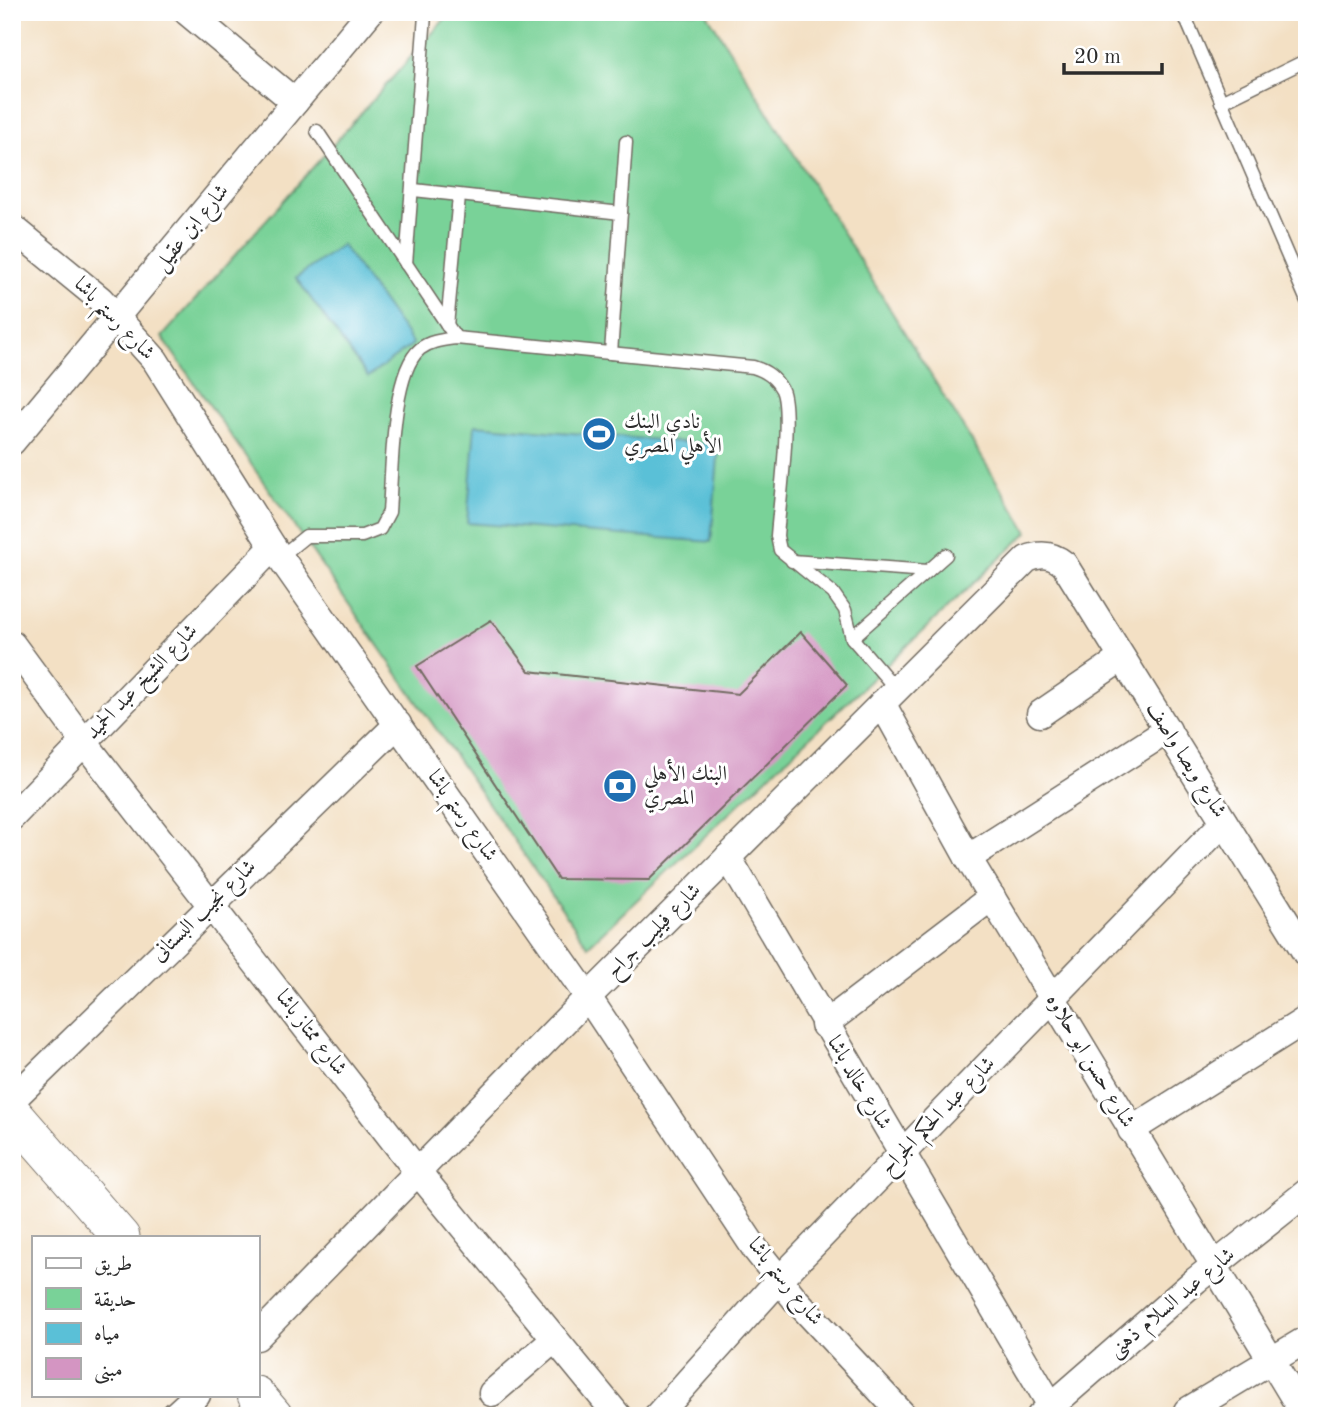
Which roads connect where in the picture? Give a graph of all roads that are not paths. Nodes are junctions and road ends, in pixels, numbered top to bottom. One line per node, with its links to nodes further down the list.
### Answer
1 (187, 12): 6 (street)
2 (370, 12): 6 (street, شارع ابن عقيل)
3 (1183, 12): 7 (lane)
4 (425, 15): 10 (lane)
5 (1307, 60): 7 (lane)
6 (295, 102): 16 (street, شارع ابن عقيل)
7 (1222, 102): 15 (lane)
8 (317, 131): 14 (lane)
9 (626, 142): 12 (lane)
10 (414, 190): 11 (lane); 14 (lane)
11 (459, 195): 12 (lane); 17 (lane)
12 (621, 213): 19 (lane)
13 (12, 227): 16 (street, شارع رستم باشا)
14 (406, 264): 17 (lane)
15 (1307, 301)
16 (118, 317): 20 (street, شارع ابن عقيل); 21 (street, شارع رستم باشا)
17 (447, 326): 18 (lane)
18 (456, 338): 19 (lane); 21 (lane)
19 (611, 353): 23 (lane)
20 (12, 442)
21 (276, 552): 31 (street, شارع رستم باشا); 33 (street, شارع الشيخ عبد الحميد)
22 (946, 555): 25 (lane)
23 (792, 561): 25 (lane); 26 (lane)
24 (1064, 564): 28 (street, شارع ويصا واصف); 29 (street, شارع فيليب جراح)
25 (928, 571): 26 (lane)
26 (852, 638): 29 (lane)
27 (12, 644): 33 (street, شارع ممتاز باشا)
28 (1122, 658): 30 (street); 32 (street, شارع ويصا واصف)
29 (889, 696): 36 (street, شارع فيليب جراح); 37 (street, شارع حسن ابو حلاوه)
30 (1041, 714)
31 (398, 724): 39 (street, شارع نجيب البستانى); 41 (street, شارع رستم باشا)
32 (1168, 730): 35 (street, شارع ويصا واصف); 37 (street)
33 (84, 742): 34 (street, شارع الشيخ عبد الحميد); 39 (street, شارع ممتاز باشا)
34 (12, 817)
35 (1224, 821): 40 (street, شارع ويصا واصف); 42 (street, شارع عبد الحكم الجراح)
36 (728, 857): 41 (street, شارع فيليب جراح); 44 (street, شارع خالد باشا)
37 (968, 858): 38 (street, شارع حسن ابو حلاوه)
38 (992, 897): 42 (street, شارع حسن ابو حلاوه); 44 (street)
39 (211, 904): 45 (street, شارع نجيب البستانى); 49 (street, شارع ممتاز باشا)
40 (1307, 955)
41 (588, 997): 49 (street, شارع فيليب جراح); 53 (street, شارع رستم باشا)
42 (1052, 998): 47 (street, شارع حسن ابو حلاوه); 48 (street, شارع عبد الحكم الجراح)
43 (1307, 1019): 47 (street)
44 (824, 1025): 48 (street, شارع خالد باشا)
45 (12, 1100)
46 (12, 1112): 51 (main road)
47 (1131, 1130): 52 (street, شارع حسن ابو حلاوه)
48 (902, 1154): 53 (street, شارع عبد الحكم الجراح); 62 (street, شارع خالد باشا)
49 (418, 1172): 54 (street, شارع فيليب جراح); 55 (street, شارع ممتاز باشا)
50 (1307, 1192): 52 (street, شارع عبد السلام ذهنى)
51 (120, 1236)
52 (1213, 1267): 57 (street, شارع حسن ابو حلاوه); 62 (street, شارع عبد السلام ذهنى)
53 (779, 1280): 66 (street, شارع عبد الحكم الجراح); 67 (street, شارع رستم باشا)
54 (259, 1335)
55 (555, 1339): 58 (street); 65 (street, شارع ممتاز باشا)
56 (1307, 1339): 57 (street)
57 (1269, 1362): 61 (street); 68 (street, شارع حسن ابو حلاوه)
58 (492, 1392)
59 (196, 1396): 63 (street)
60 (258, 1396): 64 (main road)
61 (1187, 1410)
62 (1050, 1413)
63 (174, 1416)
64 (274, 1416)
65 (618, 1416)
66 (657, 1416)
67 (904, 1416)
68 (1305, 1416)

